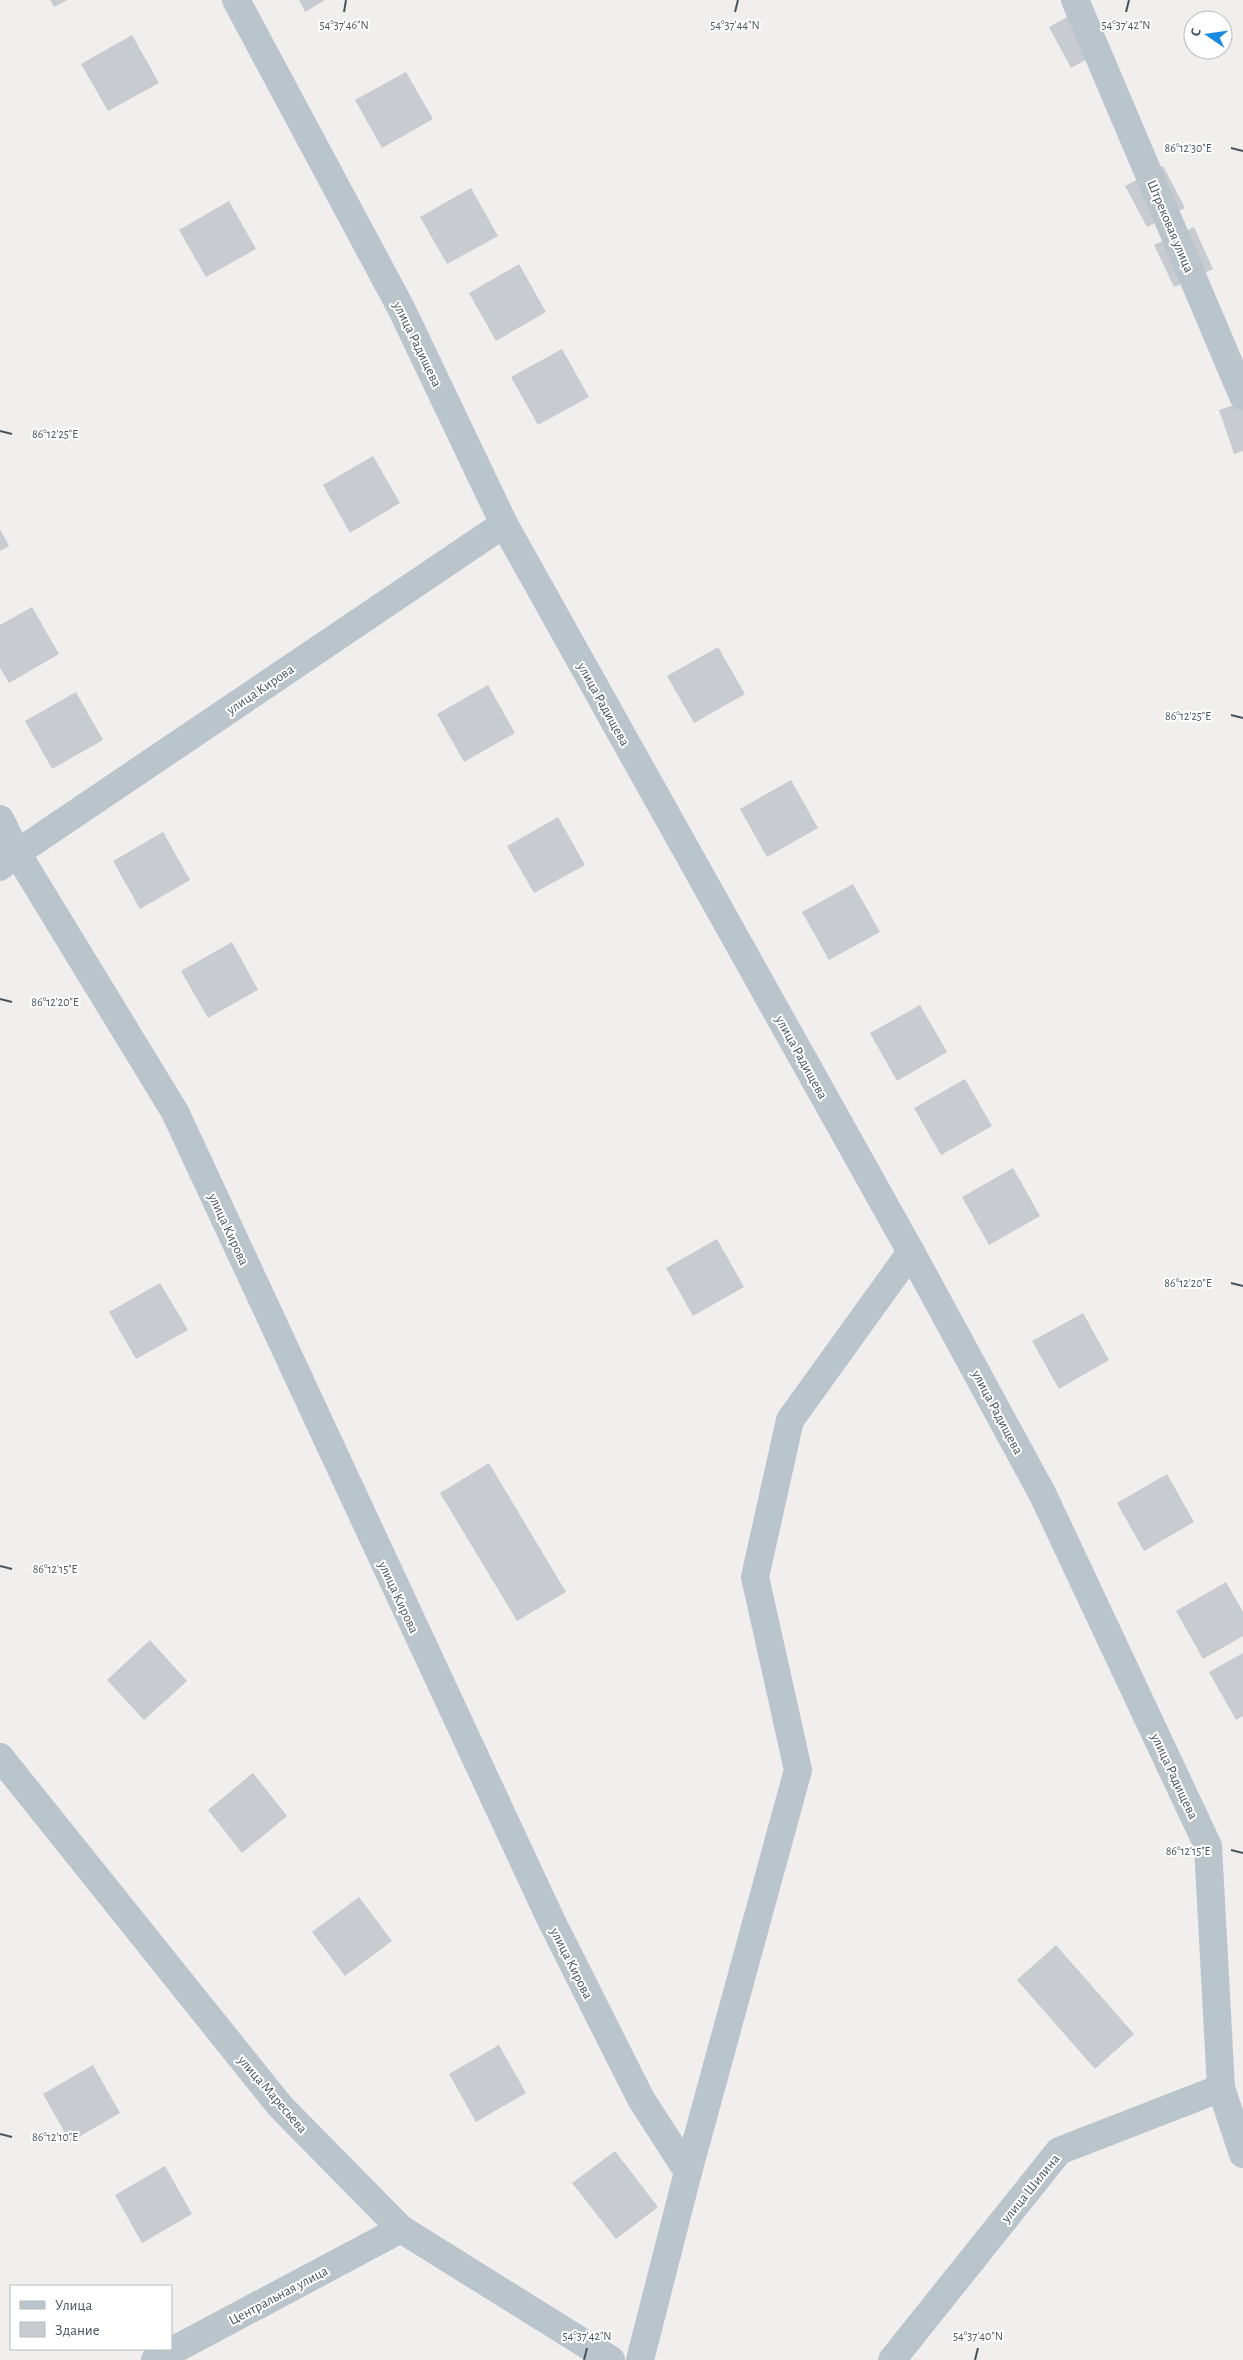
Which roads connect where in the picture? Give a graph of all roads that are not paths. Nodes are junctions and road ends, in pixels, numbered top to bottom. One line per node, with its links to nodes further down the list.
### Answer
1 (236, 0): 4 (street, улица Радищева)
2 (1076, 0): 3 (street, Штрековая улица)
3 (1243, 396)
4 (504, 524): 6 (street, улица Кирова); 7 (street, улица Радищева)
5 (0, 819): 6 (street, улица Кирова)
6 (8, 860): 11 (street, улица Кирова)
7 (911, 1252): 9 (street, улица Радищева); 11 (street)
8 (0, 1757): 12 (street, улица Маресьева)
9 (1221, 2088): 10 (street, улица Радищева); 16 (street, улица Шилина)
10 (1243, 2154)
11 (688, 2172): 15 (street)
12 (400, 2229): 13 (street, Центральная улица); 14 (street, улица Маресьева)
13 (155, 2360)
14 (611, 2360)
15 (640, 2360)
16 (892, 2360)

